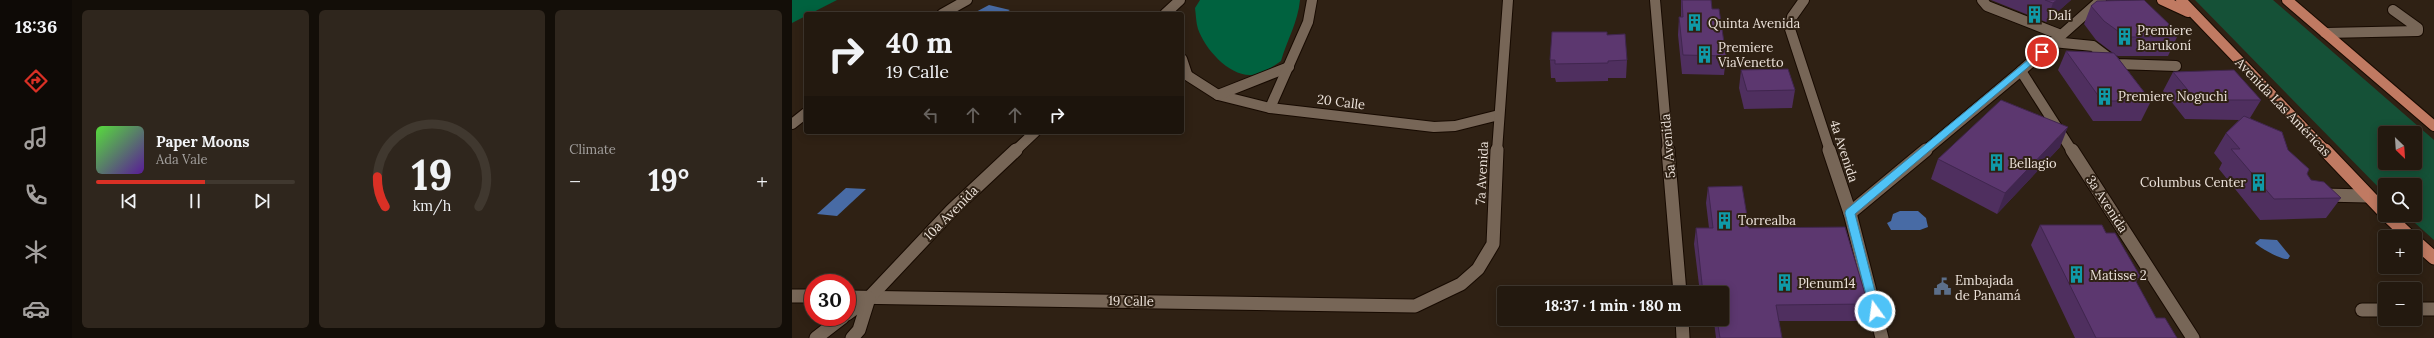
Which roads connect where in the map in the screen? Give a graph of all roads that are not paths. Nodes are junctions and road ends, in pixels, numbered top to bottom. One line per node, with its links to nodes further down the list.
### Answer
1 (967, 0): 13 (street)
2 (1180, 0): 14 (street)
3 (1312, 0): 19 (street)
4 (1508, 0): 25 (street, 7a Avenida)
5 (1655, 0): 37 (street, 5a Avenida)
6 (1804, 0): 32 (street, 4a Avenida)
7 (1982, 0): 17 (street)
8 (2101, 0): 17 (street)
9 (2162, 0): 15 (main road)
10 (2181, 0): 15 (main road, Avenida Las Américas)
11 (2286, 0): 16 (main road)
12 (2393, 10): 16 (street)
13 (946, 12)
14 (1167, 12)
15 (2194, 14): 30 (main road, Avenida Las Américas)
16 (2325, 33): 27 (main road)
17 (2057, 39): 18 (street); 20 (street)
18 (2176, 66)
19 (1289, 67): 22 (street); 23 (street)
20 (2021, 71): 32 (street); 54 (street, 3a Avenida)
21 (1184, 73): 22 (street, 20 Calle)
22 (1218, 96): 23 (street, 20 Calle)
23 (1270, 108): 25 (street, 20 Calle)
24 (804, 115): 26 (street)
25 (1498, 115): 42 (street, 7a Avenida)
26 (792, 124)
27 (2434, 126)
28 (1034, 134): 41 (street, 10a Avenida)
29 (2308, 194): 30 (street)
30 (2368, 196): 31 (main road, Avenida Las Américas)
31 (2378, 206)
32 (1850, 213): 53 (street, 4a Avenida)
33 (2394, 222): 34 (main road)
34 (2403, 230)
35 (2422, 247): 36 (main road)
36 (2434, 258)
37 (1679, 286)
38 (792, 296): 39 (street)
39 (804, 296)
40 (856, 297): 41 (street, 19 Calle)
41 (869, 298): 42 (street, 19 Calle); 43 (street, 10a Avenida); 51 (street, 10a Avenida)
42 (1415, 306)
43 (856, 307)
44 (2434, 308): 45 (street)
45 (2422, 309)
46 (2362, 310): 47 (street)
47 (2378, 310)
48 (831, 326): 50 (street)
49 (1682, 326): 52 (street)
50 (816, 338)
51 (852, 338)
52 (1683, 338)
53 (1882, 338)
54 (2193, 338)

